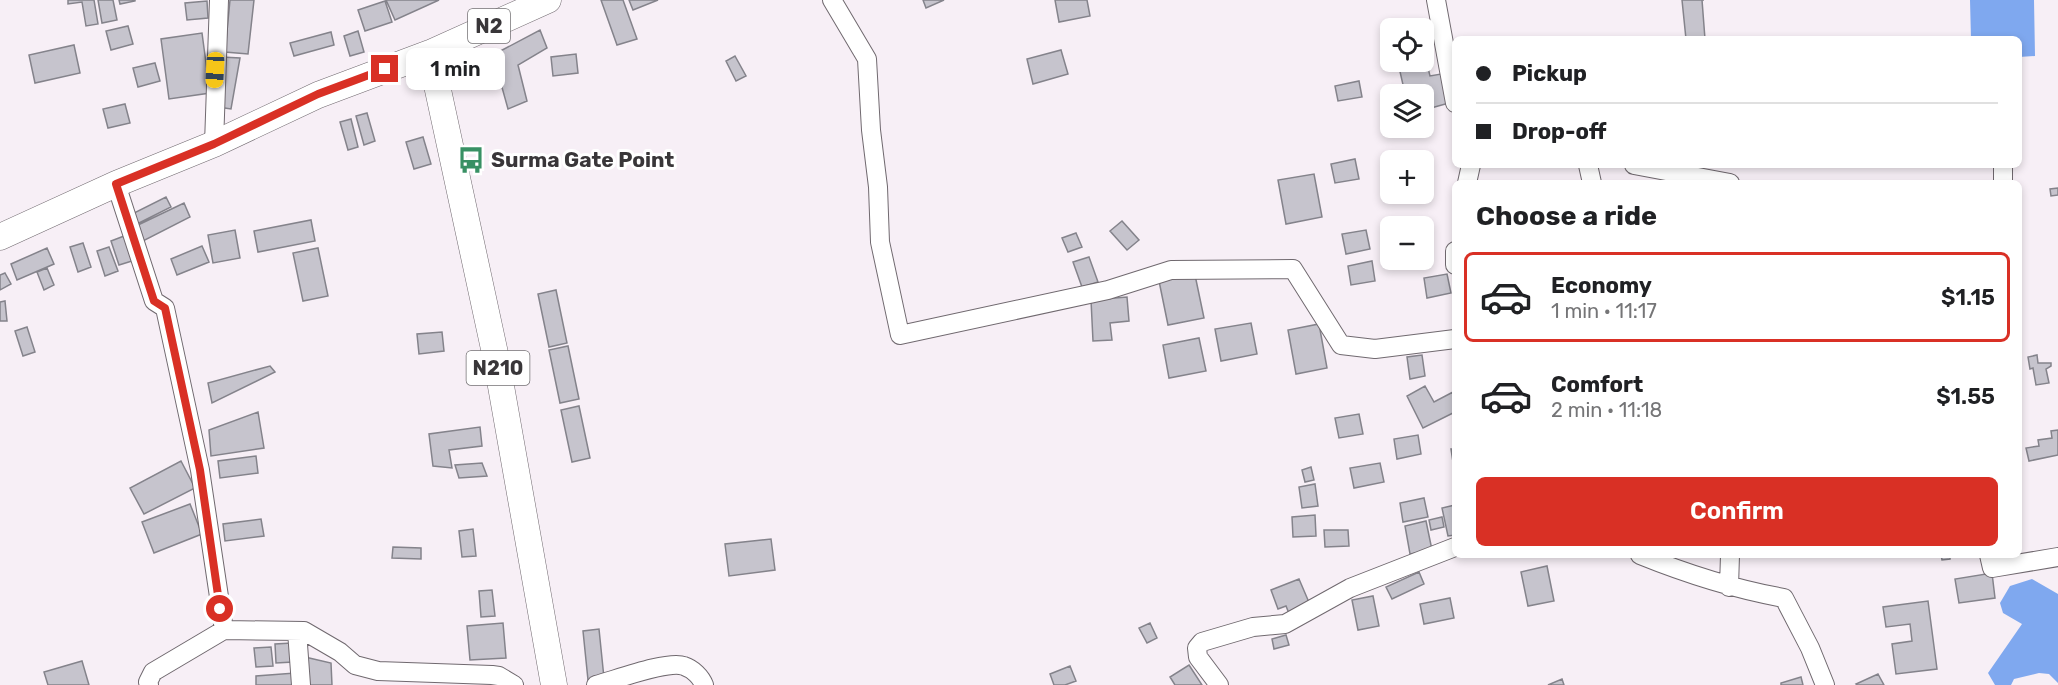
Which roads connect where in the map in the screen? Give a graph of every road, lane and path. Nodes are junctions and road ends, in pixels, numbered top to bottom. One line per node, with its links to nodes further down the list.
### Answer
1 (219, 0): 7 (street)
2 (548, 0): 5 (highway, N2)
3 (832, 0): 12 (street)
4 (1436, 0): 6 (street)
5 (430, 53): 7 (highway, N2); 24 (highway, N210)
6 (1452, 87)
7 (214, 144): 10 (highway, N2)
8 (1650, 168): 9 (street)
9 (1714, 180)
10 (116, 184): 11 (highway, N2); 19 (street)
11 (0, 237)
12 (1452, 339)
13 (1452, 548): 27 (street)
14 (2058, 557): 17 (street)
15 (1647, 558): 18 (street)
16 (1730, 558): 18 (street)
17 (1990, 558)
18 (1729, 587): 28 (street)
19 (224, 630): 20 (street); 21 (street)
20 (297, 631): 22 (street); 23 (street)
21 (149, 685)
22 (301, 685)
23 (514, 685)
24 (554, 685)
25 (596, 685): 26 (street)
26 (704, 685)
27 (1219, 685)
28 (1825, 685)

